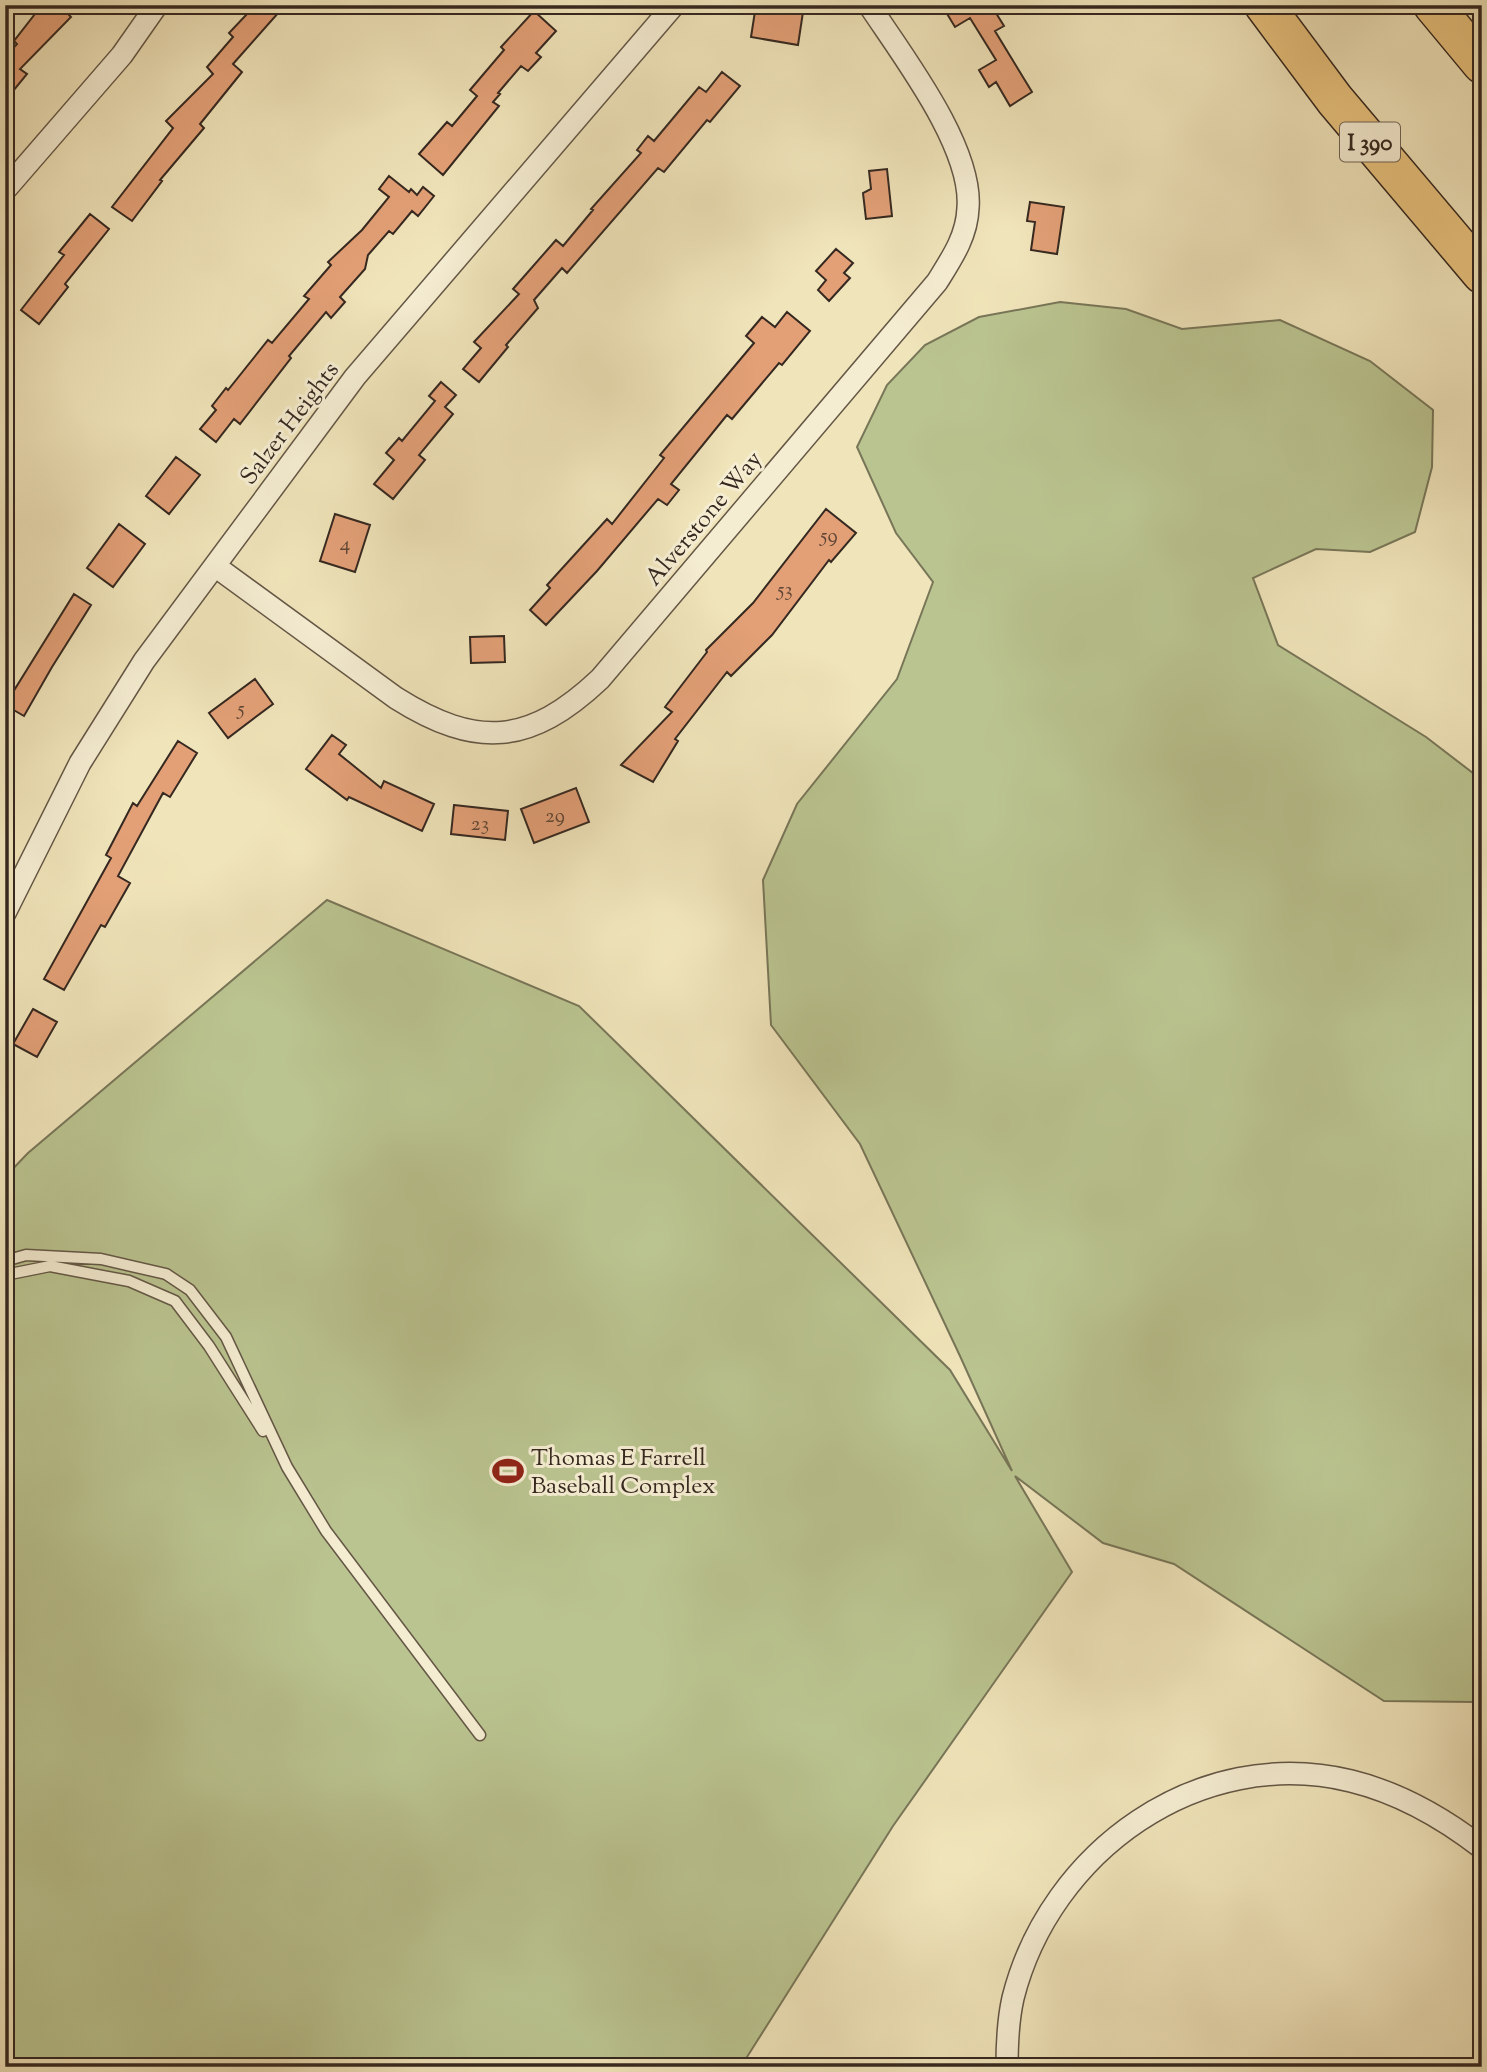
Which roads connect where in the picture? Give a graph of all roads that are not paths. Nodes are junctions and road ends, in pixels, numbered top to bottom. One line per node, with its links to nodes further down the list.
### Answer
1 (158, 5): 7 (street)
2 (674, 5): 9 (street, Salzer Heights)
3 (869, 5): 9 (street, Alverstone Way)
4 (1264, 5): 8 (highway, I 390)
5 (1433, 5): 6 (highway)
6 (1482, 64)
7 (5, 190)
8 (1482, 275)
9 (215, 566): 10 (street, Salzer Heights)
10 (5, 913)
11 (5, 1262): 13 (lane)
12 (5, 1275): 13 (lane)
13 (287, 1467): 14 (lane)
14 (480, 1735)
15 (1482, 1847): 16 (street)
16 (1007, 2067)

